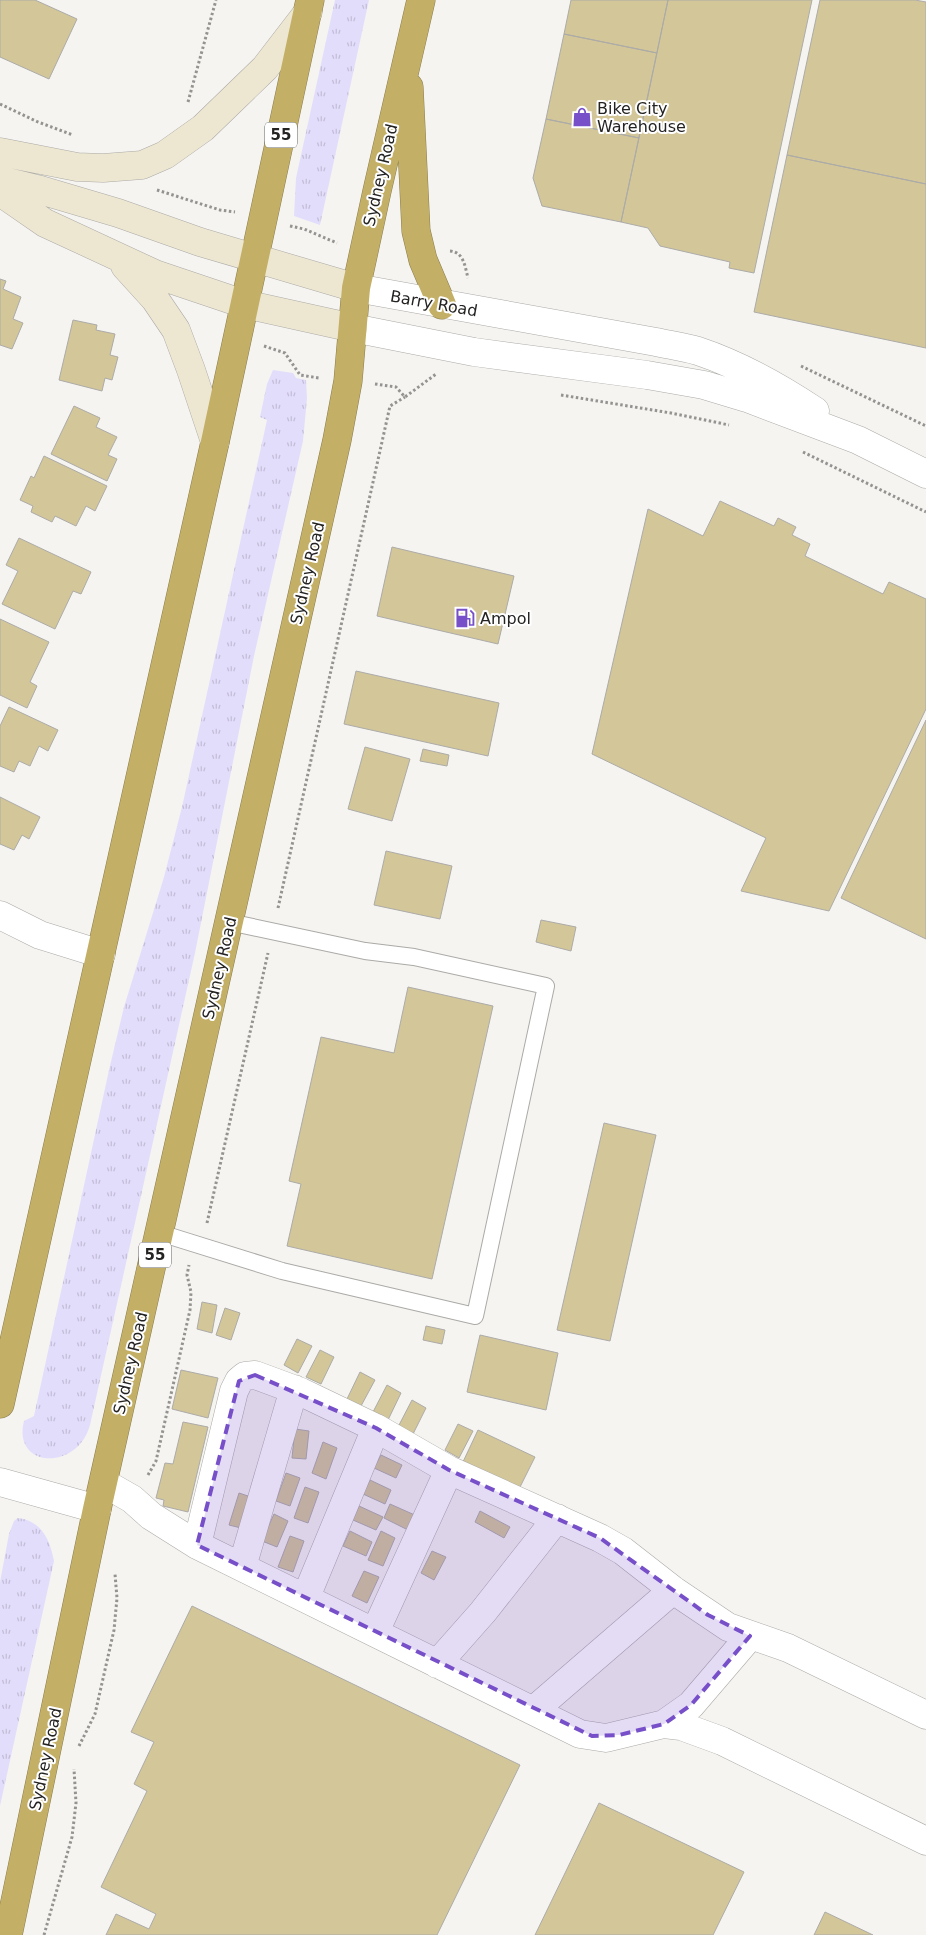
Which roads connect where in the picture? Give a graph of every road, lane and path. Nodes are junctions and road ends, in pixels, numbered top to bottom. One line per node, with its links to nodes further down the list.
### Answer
1 (216, 0): 5 (path)
2 (421, 0): 4 (highway, Sydney Road / 55)
3 (309, 6): 6 (main road); 10 (highway, 55)
4 (408, 53): 11 (highway, Sydney Road / 55); 13 (highway)
5 (186, 108)
6 (0, 152)
7 (0, 180): 10 (main road, Barry Road)
8 (0, 192): 9 (main road, Barry Road)
9 (118, 257): 12 (main road, Barry Road); 21 (main road)
10 (254, 258): 11 (main road, Barry Road); 12 (highway, 55)
11 (356, 288): 13 (street, Barry Road); 14 (highway, Sydney Road / 55)
12 (244, 304): 14 (main road, Barry Road); 21 (highway, 55)
13 (442, 304): 20 (street, Barry Road)
14 (353, 328): 20 (street, Barry Road); 26 (highway, Sydney Road / 55)
15 (445, 376): 18 (path)
16 (396, 387): 18 (path)
17 (553, 394): 19 (path)
18 (405, 397): 27 (path)
19 (729, 425)
20 (858, 440): 23 (street, Barry Road)
21 (216, 442): 28 (highway, 55)
22 (802, 452): 24 (path)
23 (926, 474)
24 (926, 512)
25 (0, 915): 28 (street)
26 (229, 922): 27 (lane); 29 (highway, Sydney Road / 55)
27 (272, 932): 30 (path); 30 (lane)
28 (101, 954): 32 (highway, 55)
29 (160, 1232): 30 (lane); 36 (highway, Sydney Road / 55)
30 (198, 1245): 37 (path)
31 (294, 1389): 33 (street); 40 (street); 41 (street)
32 (0, 1404)
33 (376, 1428): 34 (street); 44 (street)
34 (449, 1470): 39 (street); 45 (street)
35 (0, 1482): 38 (street)
36 (104, 1482): 37 (street); 38 (highway, Sydney Road / 55)
37 (132, 1499): 40 (street)
38 (97, 1509): 54 (highway, Sydney Road / 55)
39 (557, 1518): 43 (street); 47 (street)
40 (197, 1545): 41 (street)
41 (242, 1567): 44 (street)
42 (115, 1569): 51 (path)
43 (673, 1590): 46 (street); 48 (street)
44 (306, 1597): 45 (street)
45 (375, 1632): 47 (street)
46 (750, 1636): 49 (street); 50 (street)
47 (438, 1664): 48 (street)
48 (534, 1710): 50 (street)
49 (926, 1715)
50 (664, 1724): 53 (street)
51 (77, 1753)
52 (74, 1767): 55 (path)
53 (926, 1841)
54 (8, 1935)
55 (44, 1935)

